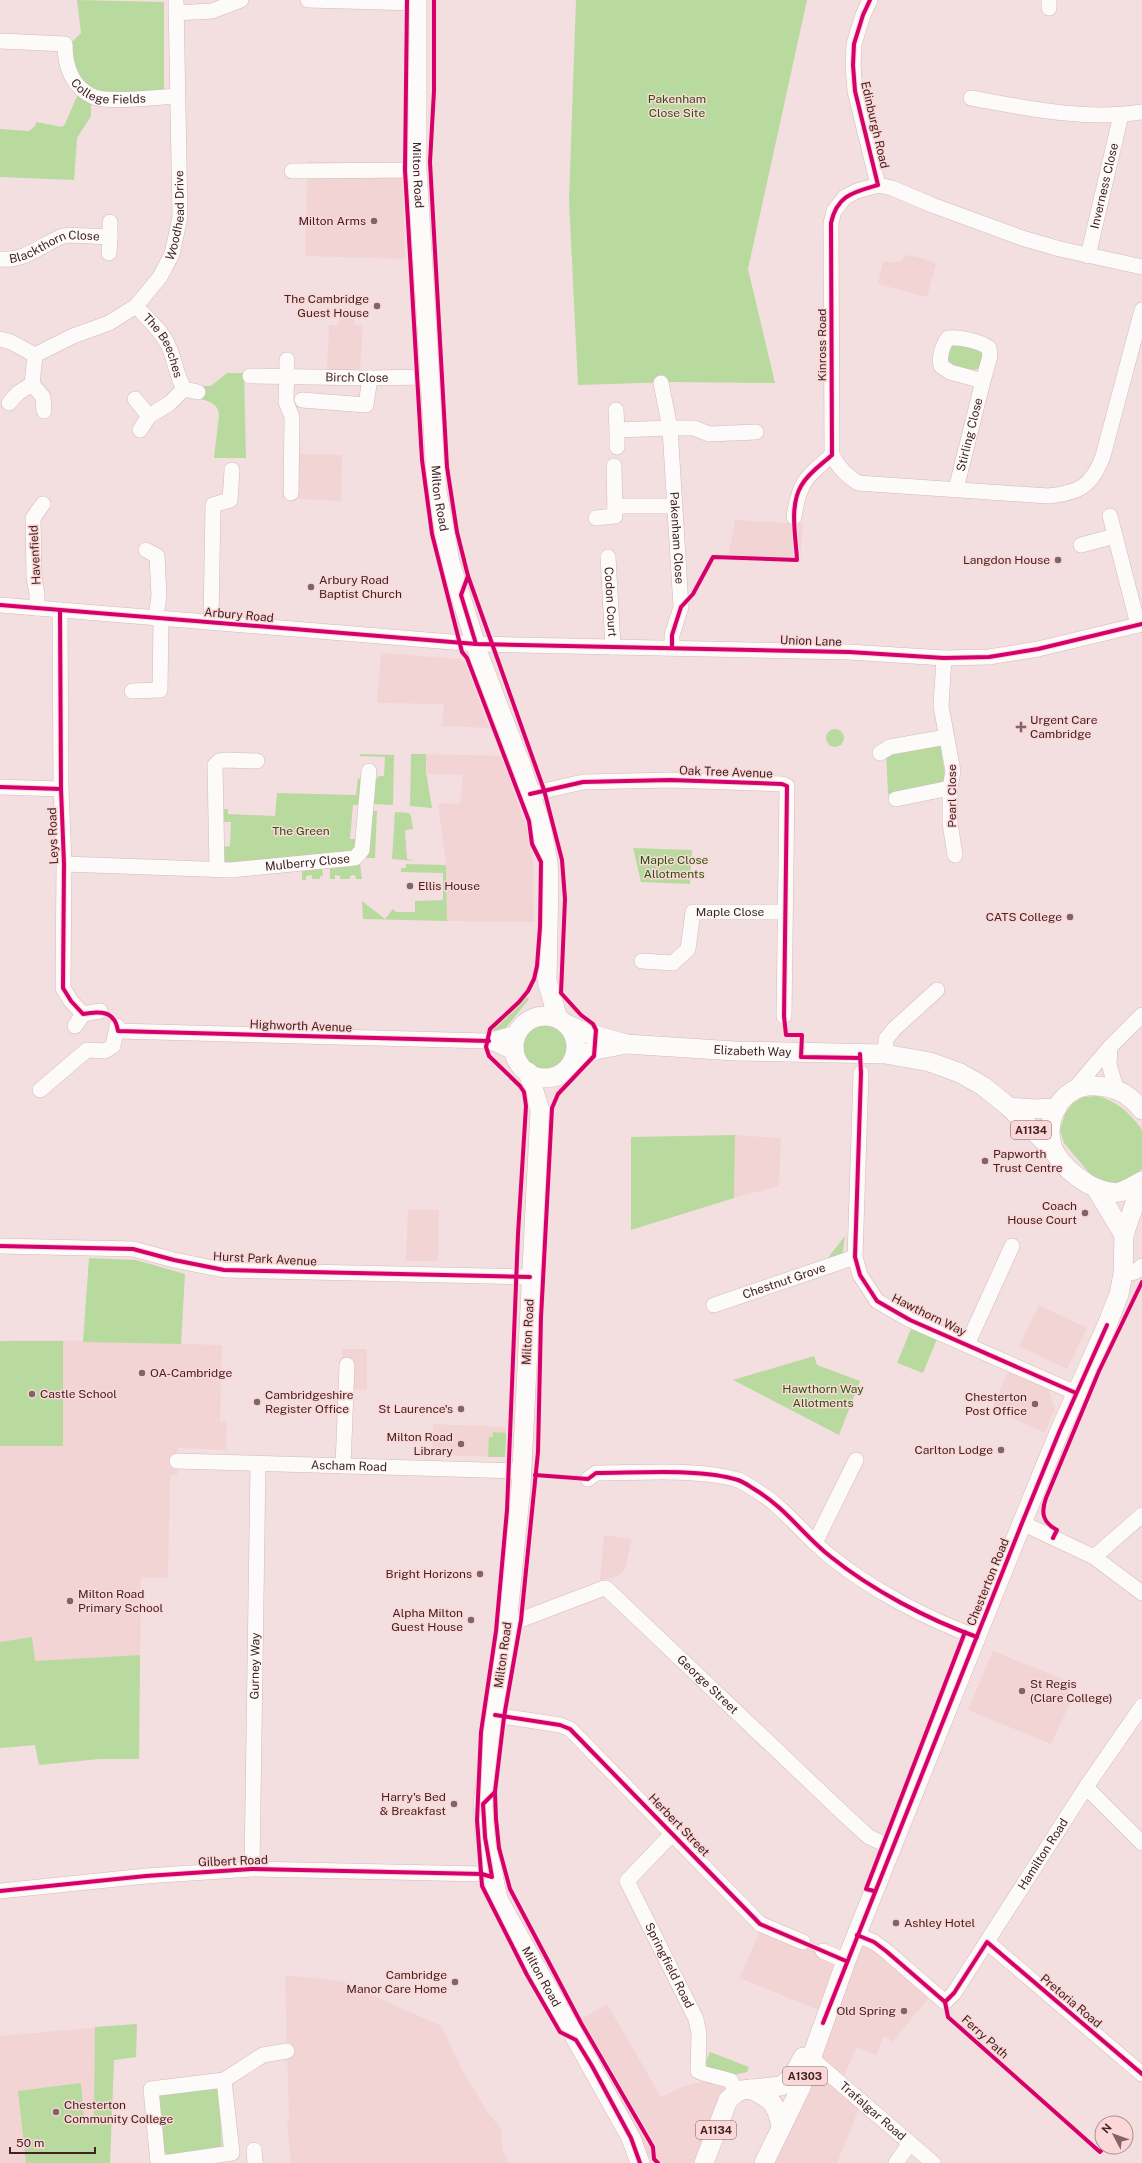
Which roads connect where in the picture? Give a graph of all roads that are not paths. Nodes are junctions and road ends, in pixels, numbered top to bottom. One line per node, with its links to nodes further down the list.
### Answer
1 (241, 0): 5 (street)
2 (308, 0): 4 (street)
3 (870, 0): 13 (street, Edinburgh Road)
4 (417, 1): 11 (main road, Milton Road)
5 (176, 6): 7 (street, Woodhead Drive)
6 (0, 41): 7 (street, College Fields)
7 (177, 96): 18 (street, Woodhead Drive)
8 (971, 98): 10 (street)
9 (1142, 112): 10 (street)
10 (1121, 116): 15 (street, Inverness Close)
11 (417, 170): 12 (street); 25 (main road, Milton Road)
12 (292, 171)
13 (878, 185): 15 (street, Edinburgh Road); 43 (street, Kinross Road)
14 (109, 252): 16 (street, Blackthorn Close)
15 (1088, 256): 17 (street, Edinburgh Road)
16 (0, 259)
17 (1142, 267)
18 (136, 306): 21 (street, Woodhead Drive); 30 (street, The Beeches)
19 (1142, 310): 46 (street)
20 (0, 338): 21 (street)
21 (35, 355): 29 (street)
22 (287, 360): 24 (street)
23 (250, 376): 24 (street, Birch Close)
24 (286, 376): 26 (street, Birch Close); 47 (street)
25 (428, 377): 26 (street, Birch Close); 64 (main road, Milton Road)
26 (370, 378): 33 (street)
27 (983, 381): 46 (street, Stirling Close)
28 (661, 383): 38 (street, Pakenham Close)
29 (32, 384): 34 (street); 36 (street)
30 (184, 388): 31 (street, The Beeches); 37 (street, The Beeches)
31 (198, 392)
32 (135, 399): 37 (street)
33 (302, 400)
34 (9, 403)
35 (616, 410): 40 (street)
36 (44, 411)
37 (149, 416): 39 (street, The Beeches)
38 (670, 428): 40 (street); 41 (street); 50 (street, Pakenham Close)
39 (140, 430)
40 (617, 430): 42 (street)
41 (756, 432)
42 (617, 447)
43 (832, 455): 46 (street); 52 (street)
44 (614, 466): 49 (street)
45 (232, 470): 62 (street)
46 (956, 489)
47 (290, 493)
48 (42, 504): 59 (street, Havenfield)
49 (615, 506): 50 (street); 53 (street)
50 (674, 506): 66 (street, Pakenham Close)
51 (1110, 516): 54 (street)
52 (794, 517)
53 (596, 518)
54 (1116, 536): 55 (street); 63 (street)
55 (1081, 545)
56 (146, 550): 61 (street)
57 (608, 557): 65 (street, Codon Court)
58 (0, 605): 59 (street, Arbury Road)
59 (37, 608): 60 (street, Arbury Road)
60 (60, 610): 61 (street, Arbury Road); 75 (street, Leys Road)
61 (159, 617): 62 (street, Arbury Road); 68 (street)
62 (211, 622): 64 (street, Arbury Road)
63 (1140, 624): 67 (street, Union Lane)
64 (476, 644): 65 (street, Union Lane); 76 (main road, Milton Road)
65 (613, 648): 66 (street, Union Lane)
66 (672, 648): 67 (street, Union Lane)
67 (944, 658): 69 (street, Pearl Close)
68 (132, 691)
69 (946, 736): 70 (street); 74 (street, Pearl Close)
70 (880, 753)
71 (257, 761): 80 (street)
72 (369, 771): 80 (street, Mulberry Close)
73 (0, 788): 75 (street)
74 (950, 788): 77 (street); 78 (street, Pearl Close)
75 (61, 789): 79 (street, Leys Road)
76 (530, 794): 81 (street, Oak Tree Avenue); 83 (main road, Milton Road)
77 (896, 799)
78 (955, 855)
79 (64, 864): 80 (street, Mulberry Close); 85 (street, Leys Road)
80 (217, 870)
81 (785, 912): 82 (street, Maple Close); 87 (street, Oak Tree Avenue)
82 (642, 962)
83 (547, 981): 88 (main road, Milton Road); 89 (main road, Milton Road)
84 (937, 990): 94 (street)
85 (100, 1011)
86 (1142, 1014): 92 (street)
87 (784, 1016)
88 (562, 1021): 89 (main road, A1134); 91 (main road, Elizabeth Way / A1134); 95 (main road)
89 (523, 1027): 90 (street, Highworth Avenue); 93 (main road)
90 (489, 1041): 93 (street, Highworth Avenue); 101 (street, Highworth Avenue)
91 (626, 1044): 94 (main road, Elizabeth Way / A1134); 95 (main road, Elizabeth Way / A1134)
92 (1110, 1047): 99 (street); 100 (street)
93 (515, 1053): 96 (main road, A1134)
94 (885, 1054): 102 (main road, Elizabeth Way / A1134)
95 (573, 1060): 98 (main road, A1134)
96 (528, 1072): 98 (main road); 104 (main road, Milton Road / A1134)
97 (861, 1073): 112 (street, Hawthorn Way)
98 (556, 1076): 104 (main road, Milton Road / A1134)
99 (1075, 1088): 100 (main road); 103 (main road)
100 (1116, 1088): 105 (main road)
101 (40, 1090)
102 (1009, 1107): 103 (main road, A1134); 106 (main road, Elizabeth Way / A1134)
103 (1057, 1108): 106 (main road)
104 (540, 1110): 115 (main road, Milton Road / A1134)
105 (1142, 1110)
106 (1055, 1152): 108 (main road, Elizabeth Way)
107 (1142, 1181): 108 (main road); 109 (main road, Chesterton Road / A1303)
108 (1097, 1190): 109 (main road)
109 (1124, 1235): 114 (main road, Chesterton Road / A1303)
110 (0, 1246): 115 (street, Hurst Park Avenue)
111 (1012, 1246): 117 (street, Hawthorn Way)
112 (855, 1258): 116 (street, Chestnut Grove); 117 (street, Hawthorn Way)
113 (1142, 1266): 114 (street)
114 (1123, 1274): 119 (main road, Chesterton Road / A1303)
115 (530, 1277): 124 (main road, Milton Road / A1134)
116 (714, 1305)
117 (967, 1345): 119 (street, Hawthorn Way)
118 (346, 1365): 123 (street)
119 (1076, 1393): 127 (main road, Chesterton Road / A1303)
120 (856, 1460): 128 (street)
121 (177, 1461): 122 (street, Ascham Road)
122 (258, 1464): 123 (street, Ascham Road); 139 (street, Gurney Way)
123 (344, 1466): 124 (street, Ascham Road)
124 (521, 1471): 131 (main road, Milton Road / A1134)
125 (588, 1479): 128 (street)
126 (1142, 1515): 129 (street)
127 (1022, 1523): 129 (street); 132 (main road, Chesterton Road / A1303)
128 (815, 1543): 132 (street)
129 (1094, 1557): 130 (street)
130 (1142, 1593)
131 (507, 1625): 134 (main road, Milton Road / A1134); 138 (street, George Street)
132 (977, 1637): 138 (main road, Chesterton Road / A1303)
133 (1142, 1706): 135 (street, Hamilton Road)
134 (495, 1715): 136 (street, Herbert Street); 140 (main road, Milton Road / A1134)
135 (1086, 1787): 137 (street); 144 (street, Hamilton Road)
136 (673, 1833): 143 (street, Herbert Street); 152 (street, Springfield Road)
137 (1142, 1843)
138 (891, 1847): 142 (main road, Chesterton Road / A1303)
139 (252, 1869): 140 (street, Gilbert Road); 141 (street, Gilbert Road)
140 (492, 1877): 154 (main road, Milton Road / A1134)
141 (0, 1891)
142 (857, 1935): 144 (street, Hamilton Road); 146 (main road, Chesterton Road / A1303)
143 (803, 1942)
144 (987, 1942): 150 (street, Pretoria Road)
145 (822, 1950): 146 (street)
146 (846, 1961): 147 (main road, Chesterton Road / A1303)
147 (823, 2023): 149 (main road, A1303); 152 (main road, A1303)
148 (287, 2051): 151 (street)
149 (812, 2059): 153 (main road, A1303); 155 (street, Trafalgar Road)
150 (1142, 2074)
151 (224, 2080): 156 (street); 158 (street)
152 (743, 2091): 153 (main road); 157 (main road, A1134)
153 (781, 2126): 162 (main road)
154 (631, 2138): 160 (main road, Milton Road / A1134); 161 (main road)
155 (910, 2143): 163 (street); 164 (street, Trafalgar Road)
156 (237, 2158): 159 (street)
157 (703, 2162)
158 (158, 2163)
159 (163, 2163)
160 (640, 2163)
161 (651, 2163)
162 (764, 2163)
163 (896, 2163)
164 (933, 2163)

